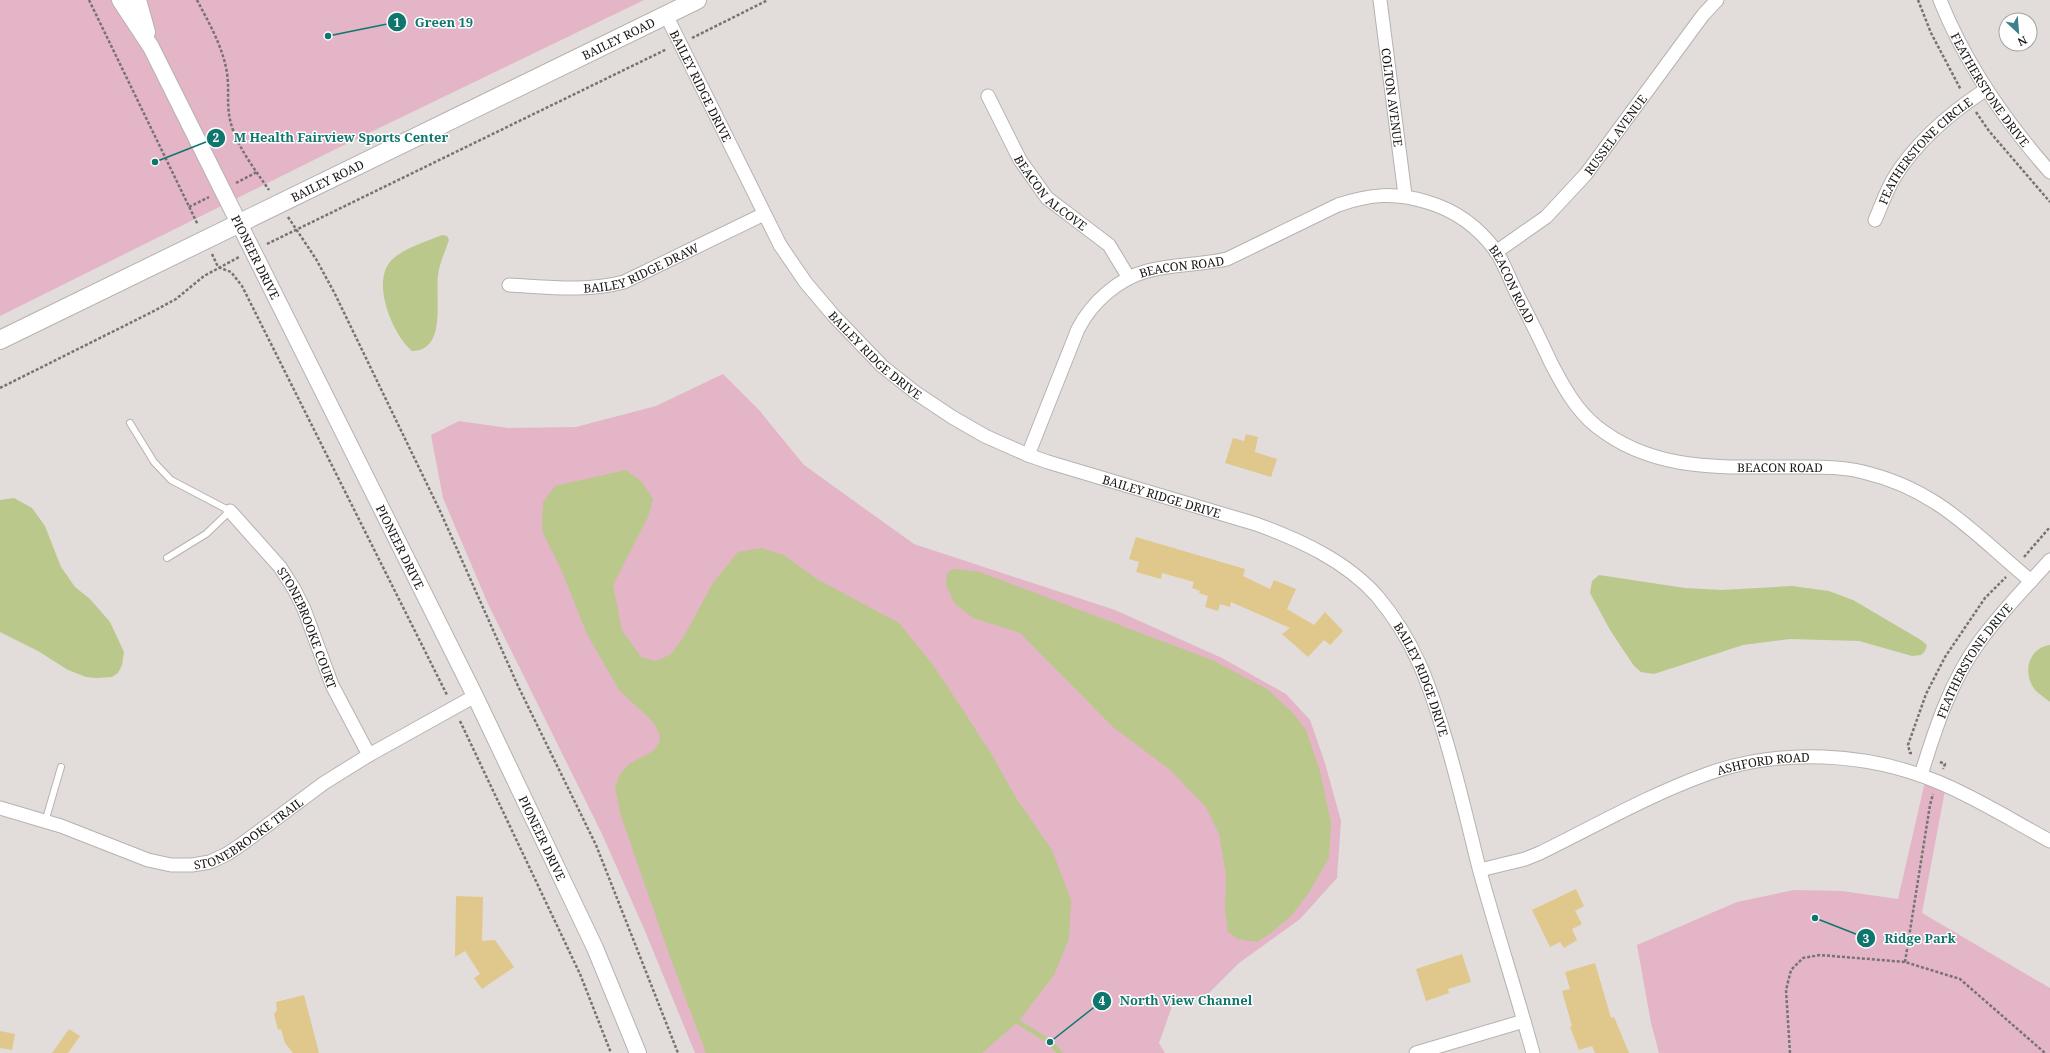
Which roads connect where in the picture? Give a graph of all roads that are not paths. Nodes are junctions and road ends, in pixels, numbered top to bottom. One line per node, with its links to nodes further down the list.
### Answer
1 (120, 0): 8 (street, PIONEER DRIVE)
2 (138, 0): 8 (street, PIONEER DRIVE)
3 (697, 0): 7 (main road, BAILEY ROAD)
4 (1380, 0): 12 (street, COLTON AVENUE)
5 (1717, 0): 16 (street, RUSSEL AVENUE)
6 (1940, 0): 9 (street, FEATHERSTONE DRIVE)
7 (666, 15): 13 (street, BAILEY RIDGE DRIVE); 15 (main road, BAILEY ROAD)
8 (151, 47): 15 (street, PIONEER DRIVE)
9 (1985, 90): 11 (street, FEATHERSTONE DRIVE); 14 (street, FEATHERSTONE CIRCLE)
10 (988, 96): 17 (street, BEACON ALCOVE)
11 (2050, 172)
12 (1405, 195): 16 (street, BEACON ROAD); 17 (street, BEACON ROAD)
13 (764, 214): 18 (street, BAILEY RIDGE DRAW); 21 (street, BAILEY RIDGE DRIVE)
14 (1875, 220)
15 (239, 222): 19 (main road, BAILEY ROAD); 26 (street, PIONEER DRIVE)
16 (1496, 252): 25 (street, BEACON ROAD)
17 (1129, 278): 21 (street, BEACON ROAD)
18 (510, 285)
19 (0, 340)
20 (130, 423): 22 (lane)
21 (1028, 455): 33 (street, BAILEY RIDGE DRIVE)
22 (230, 511): 23 (lane); 27 (street, STONEBROOKE COURT)
23 (167, 558)
24 (2050, 560): 25 (street, FEATHERSTONE DRIVE)
25 (2031, 581): 29 (street, FEATHERSTONE DRIVE)
26 (475, 696): 27 (street, STONEBROOKE TRAIL); 35 (street, PIONEER DRIVE)
27 (369, 755): 31 (street, STONEBROOKE TRAIL)
28 (61, 767): 31 (lane)
29 (1921, 775): 32 (street, ASHFORD ROAD); 33 (street, ASHFORD ROAD)
30 (0, 808): 31 (street, STONEBROOKE TRAIL)
31 (45, 822)
32 (2050, 841)
33 (1480, 870): 34 (street, BAILEY RIDGE DRIVE)
34 (1524, 1021): 36 (street); 37 (street, BAILEY RIDGE DRIVE)
35 (638, 1053)
36 (1416, 1053)
37 (1533, 1053)

